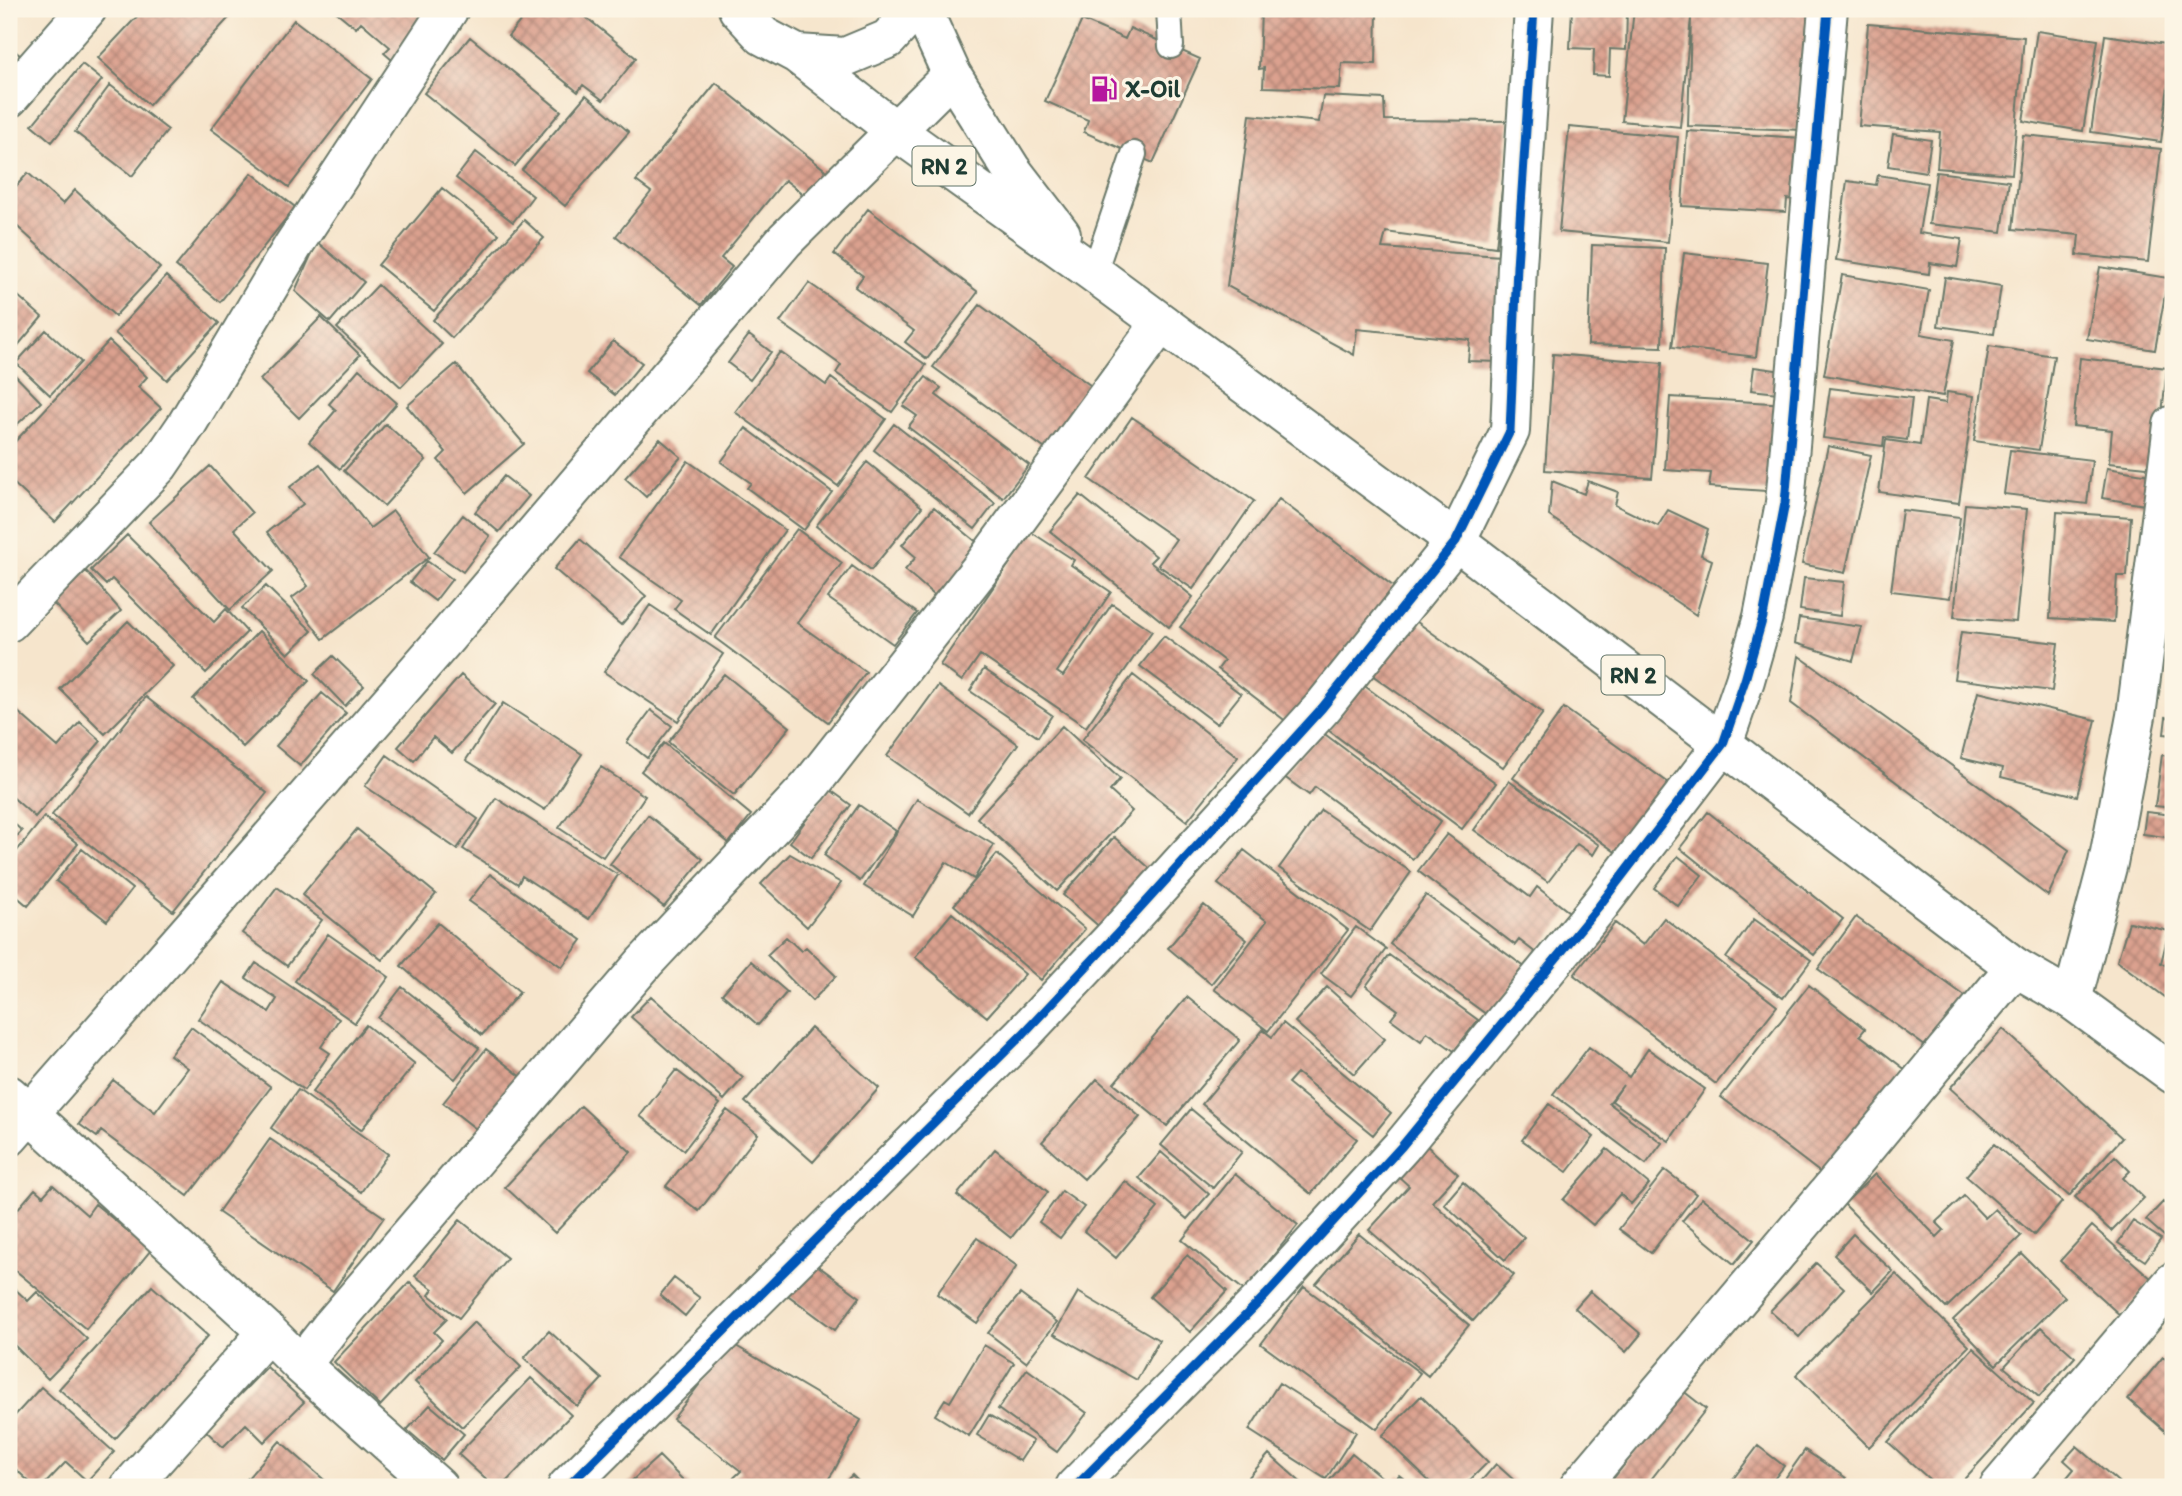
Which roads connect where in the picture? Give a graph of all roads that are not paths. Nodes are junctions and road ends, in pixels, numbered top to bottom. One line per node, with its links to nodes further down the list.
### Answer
1 (87, 9): 12 (main road)
2 (449, 9): 19 (main road)
3 (737, 9): 10 (main road, RN 2)
4 (915, 9): 10 (main road, RN 2)
5 (922, 9): 11 (main road, RN 2)
6 (1169, 9): 9 (lane)
7 (1534, 9): 18 (main road)
8 (1828, 9): 20 (main road)
9 (1171, 46)
10 (797, 54): 13 (main road, RN 2)
11 (951, 75): 13 (main road); 15 (main road, RN 2)
12 (9, 98)
13 (896, 131): 15 (main road, RN 2); 24 (main road)
14 (1135, 154): 15 (lane)
15 (1094, 274): 16 (main road, RN 2)
16 (1161, 323): 18 (main road, RN 2); 27 (main road)
17 (2173, 425): 22 (main road)
18 (1456, 541): 20 (main road, RN 2); 30 (main road)
19 (9, 622)
20 (1723, 744): 21 (main road, RN 2); 31 (main road)
21 (2015, 967): 22 (main road, RN 2); 32 (main road)
22 (2072, 1000): 23 (main road, RN 2)
23 (2173, 1074)
24 (16, 1115): 26 (main road)
25 (2173, 1282): 33 (main road)
26 (268, 1332): 27 (main road); 28 (main road)
27 (301, 1364): 29 (main road)
28 (130, 1487)
29 (438, 1487)
30 (568, 1487)
31 (1075, 1487)
32 (1579, 1487)
33 (1999, 1487)

